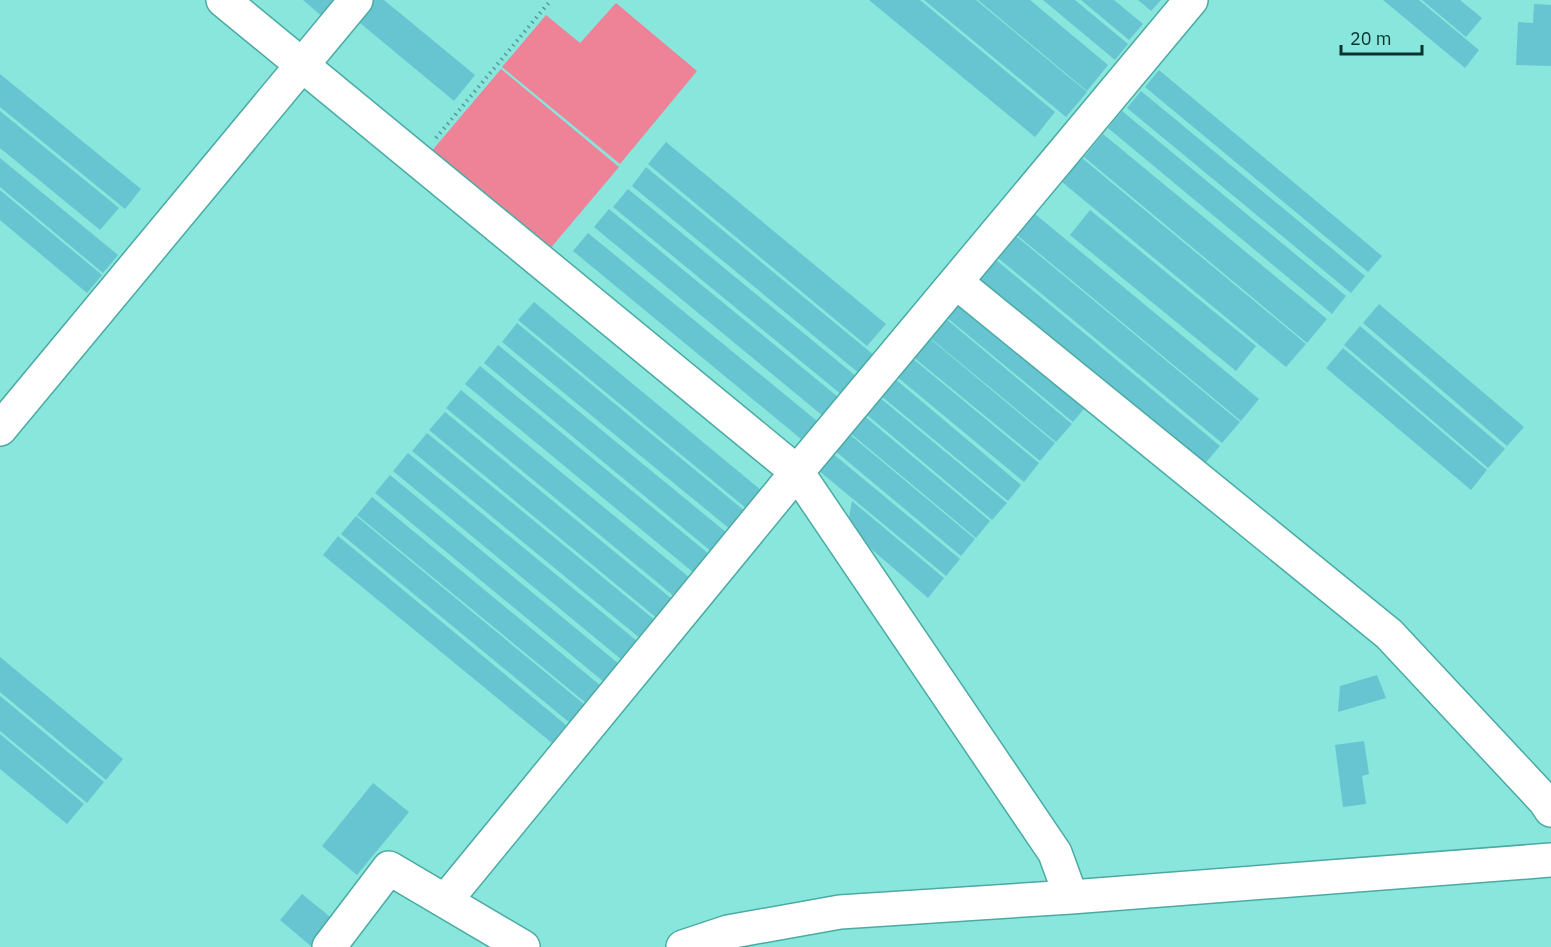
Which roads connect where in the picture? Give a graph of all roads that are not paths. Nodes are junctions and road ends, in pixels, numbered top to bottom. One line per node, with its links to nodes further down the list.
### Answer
1 (223, 0): 4 (street)
2 (357, 0): 4 (street)
3 (1191, 0): 5 (street)
4 (301, 66): 6 (street); 7 (street)
5 (956, 282): 7 (street); 8 (street)
6 (0, 429)
7 (797, 472): 10 (street); 11 (street)
8 (1551, 810)
9 (1551, 860): 10 (street)
10 (1071, 897): 14 (street)
11 (446, 900): 12 (street); 13 (street)
12 (329, 947)
13 (523, 947)
14 (682, 947)

